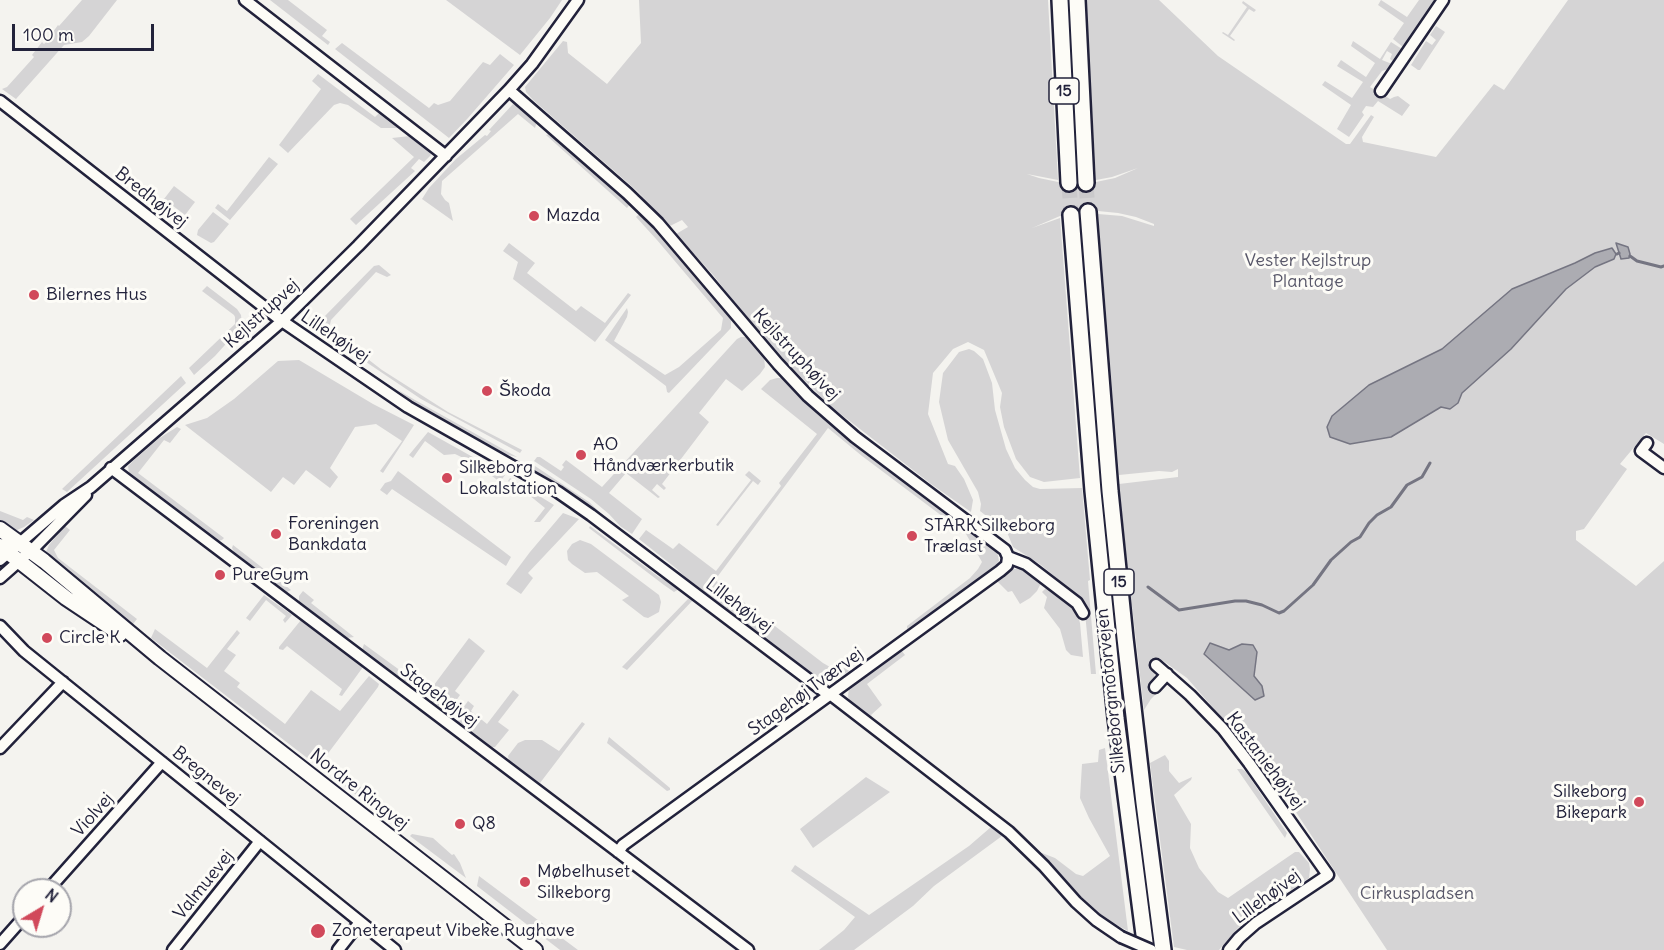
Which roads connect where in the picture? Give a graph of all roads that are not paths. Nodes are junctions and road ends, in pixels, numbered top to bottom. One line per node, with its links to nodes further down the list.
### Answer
1 (245, 0): 9 (street)
2 (578, 0): 6 (street, Kejlstrupvej)
3 (1060, 0): 10 (highway, 15)
4 (1077, 0): 11 (highway, 15)
5 (1443, 0): 7 (street)
6 (509, 90): 9 (street, Kejlstrupvej); 21 (street, Kejlstruphøjvej)
7 (1381, 91)
8 (0, 101): 14 (street, Bredhøjvej)
9 (446, 156): 14 (street, Kejlstrupvej)
10 (1069, 183)
11 (1086, 183)
12 (1088, 212): 47 (highway, Silkeborgmotorvejen / 15)
13 (1071, 215): 45 (highway, Silkeborgmotorvejen / 15)
14 (282, 321): 16 (street, Kejlstrupvej); 30 (street, Lillehøjvej)
15 (1647, 443): 17 (street)
16 (111, 468): 19 (street, Kejlstrupvej); 34 (street, Stagehøjvej)
17 (1664, 468)
18 (0, 529): 19 (main road, Nordre Ringvej)
19 (25, 547): 20 (street, Kejlstrupvej); 25 (main road, Nordre Ringvej)
20 (7, 555): 22 (street, Kejlstrupvej); 25 (main road, Nordre Ringvej)
21 (1008, 557): 23 (street, Kejlstruphøjvej); 30 (street, Stagehøj Tværvej)
22 (0, 578)
23 (1083, 614)
24 (0, 626): 28 (street, Bregnevej)
25 (160, 658): 43 (main road, Nordre Ringvej)
26 (1156, 665): 27 (street, Kastaniehøjvej)
27 (1167, 674): 29 (street); 35 (street, Kastaniehøjvej)
28 (63, 682): 31 (street); 32 (street, Bregnevej)
29 (1155, 687)
30 (830, 695): 34 (street, Stagehøj Tværvej); 46 (street, Lillehøjvej, bridge)
31 (0, 748)
32 (162, 762): 33 (street, Bregnevej); 36 (street, Violvej)
33 (260, 841): 37 (street, Bregnevej); 40 (street, Valmuevej)
34 (618, 852): 44 (street, Stagehøjvej)
35 (1328, 875): 48 (street, Lillehøjvej)
36 (59, 878)
37 (360, 922): 41 (street); 42 (street, Bregnevej)
38 (12, 930): 39 (street)
39 (0, 944)
40 (173, 950)
41 (338, 950)
42 (395, 950)
43 (535, 950)
44 (748, 950)
45 (1146, 950)
46 (1151, 950)
47 (1163, 950)
48 (1229, 950)

